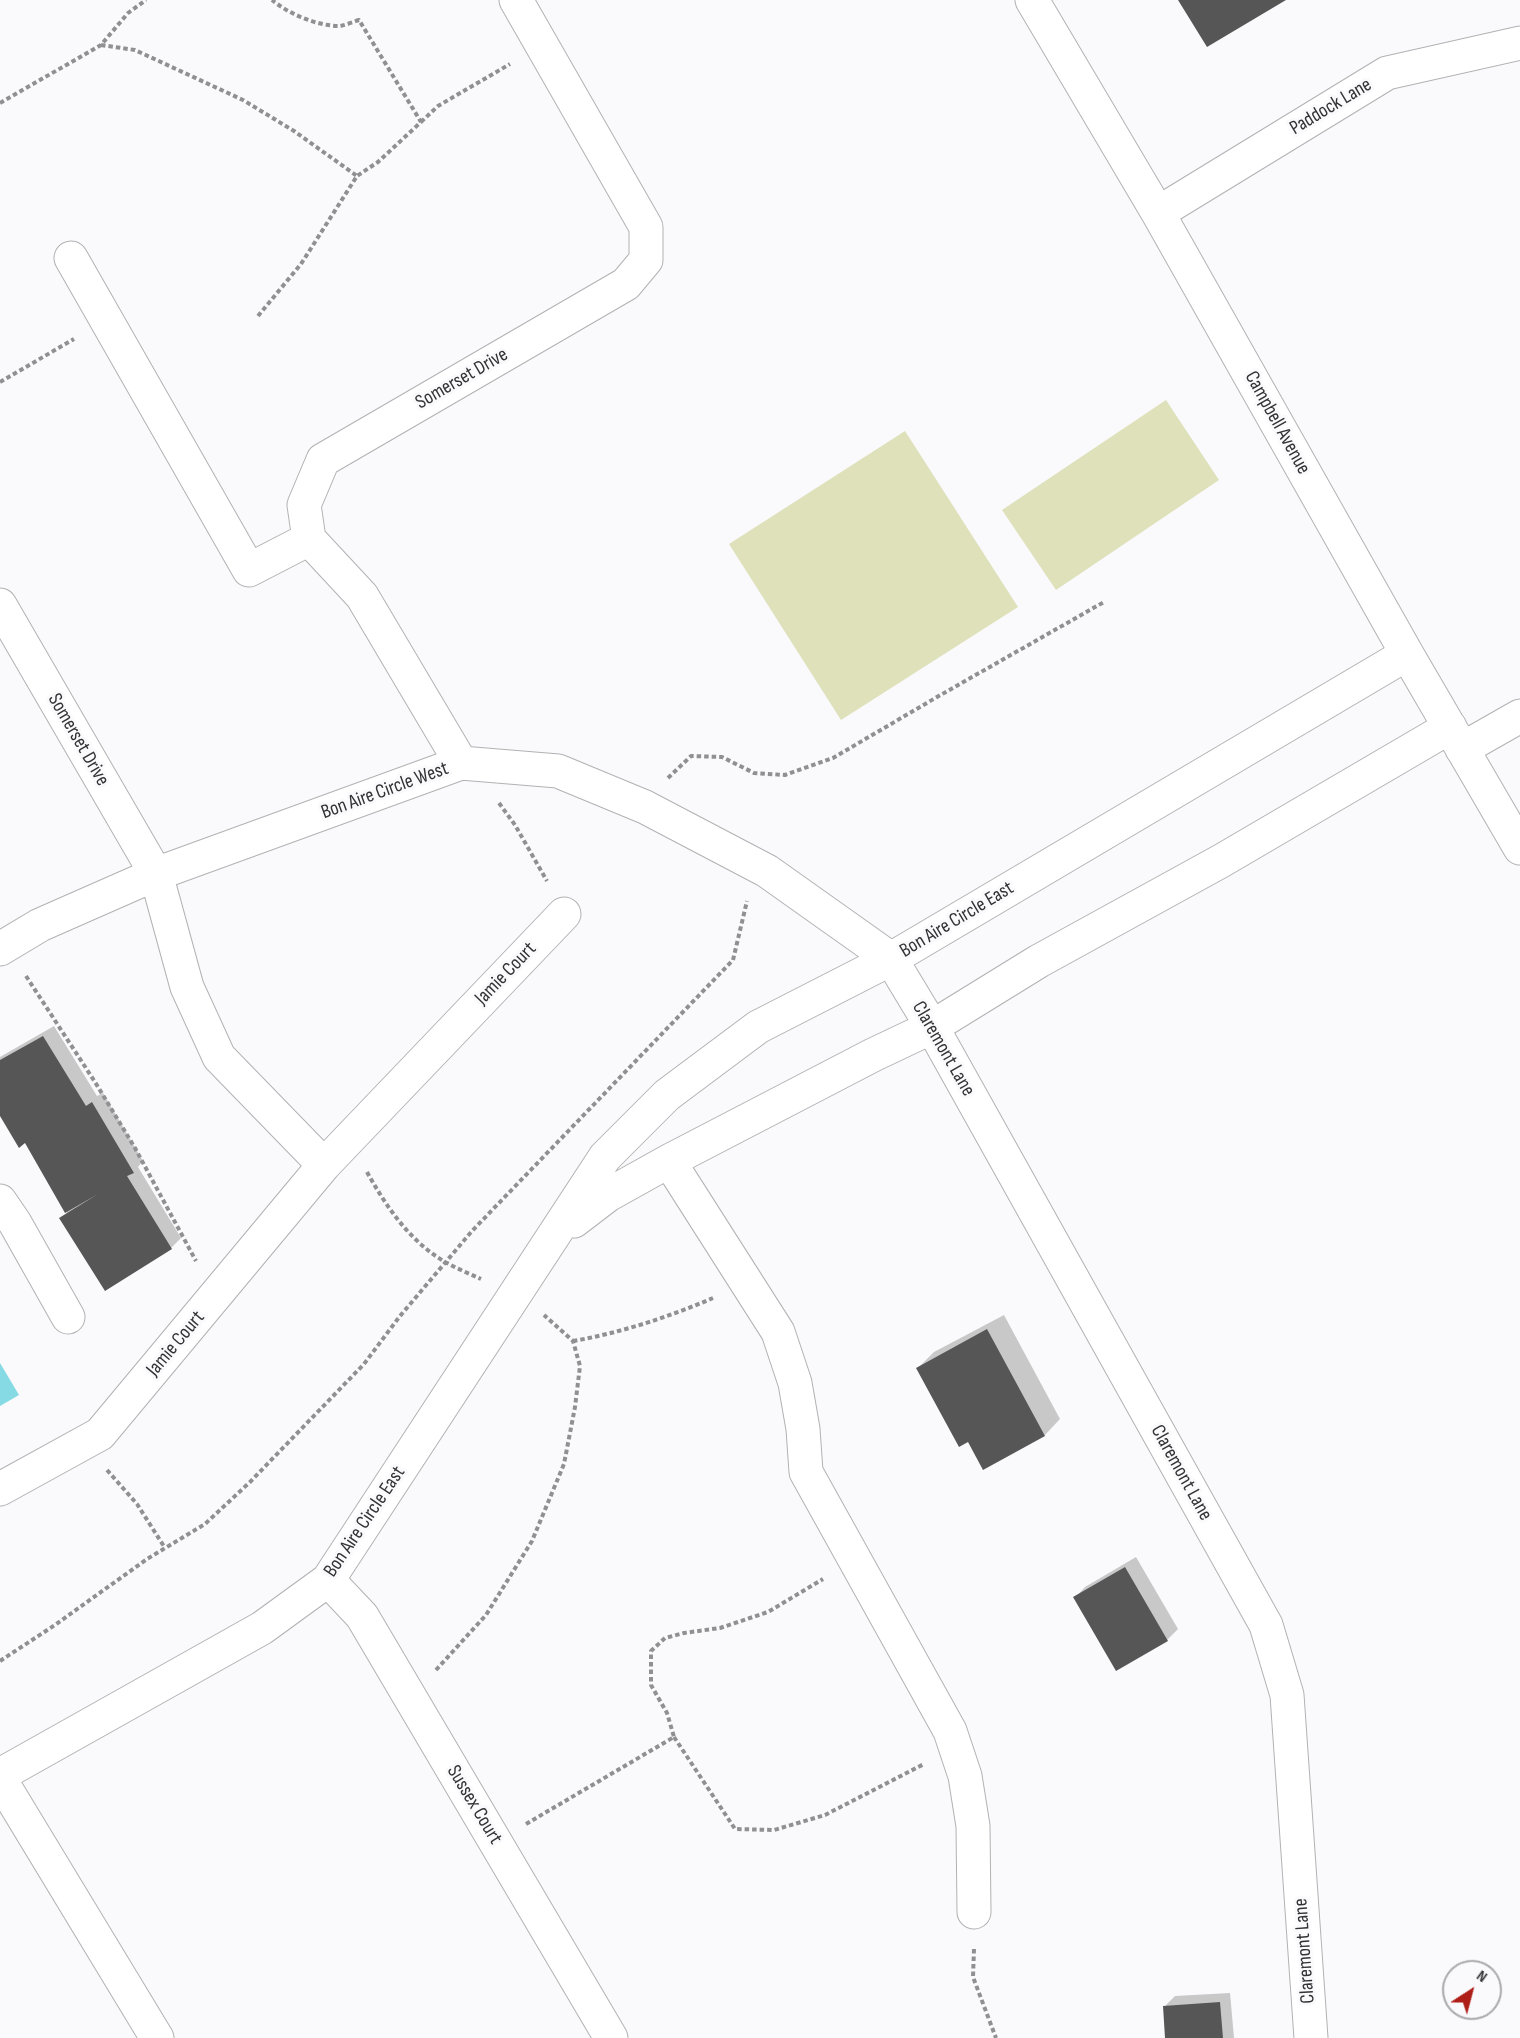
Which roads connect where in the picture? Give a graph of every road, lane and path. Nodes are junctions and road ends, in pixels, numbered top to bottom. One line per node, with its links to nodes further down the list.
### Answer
1 (146, 0): 6 (path)
2 (272, 0): 9 (path)
3 (516, 0): 7 (street, Somerset Drive)
4 (1032, 0): 11 (street, Campbell Avenue)
5 (1520, 43): 11 (street, Paddock Lane)
6 (101, 45): 8 (path); 10 (path)
7 (542, 46): 9 (path); 16 (street, Somerset Drive)
8 (0, 103)
9 (421, 123): 10 (path)
10 (357, 176): 13 (path)
11 (1158, 213): 19 (street, Campbell Avenue)
12 (71, 258): 14 (street)
13 (258, 316)
14 (106, 320): 15 (path); 16 (street)
15 (0, 382)
16 (309, 538): 22 (street)
17 (1104, 602): 23 (path)
18 (0, 605): 26 (street, Somerset Drive)
19 (1407, 654): 21 (street, Campbell Avenue); 29 (street, Bon Aire Circle East)
20 (1520, 716): 21 (street, Bon Aire Circle East)
21 (1456, 738): 24 (street, Campbell Avenue); 30 (street, Bon Aire Circle East)
22 (461, 763): 23 (street, Bon Aire Circle West); 26 (street, Bon Aire Circle West); 27 (path)
23 (645, 807): 25 (street, Bon Aire Circle West)
24 (1520, 848)
25 (742, 859): 29 (street, Bon Aire Circle West); 36 (path)
26 (156, 874): 28 (street, Bon Aire Circle West); 33 (street)
27 (564, 914): 31 (street, Jamie Court)
28 (3, 947): 39 (path)
29 (891, 959): 30 (street, Claremont Lane); 35 (street, Bon Aire Circle East)
30 (932, 1028): 32 (street, Bon Aire Circle East); 57 (street, Claremont Lane)
31 (349, 1138): 33 (street, Jamie Court); 36 (path)
32 (669, 1161): 35 (street, Bon Aire Circle East); 37 (street)
33 (324, 1166): 39 (street, Jamie Court)
34 (0, 1201): 40 (street)
35 (554, 1237): 38 (street, Bon Aire Circle East)
36 (446, 1262): 38 (path); 44 (path)
37 (747, 1283): 41 (path); 45 (street)
38 (517, 1292): 41 (path); 46 (street, Bon Aire Circle East)
39 (215, 1296): 42 (street, Jamie Court)
40 (68, 1317)
41 (573, 1341): 48 (path)
42 (80, 1445): 43 (street, Jamie Court); 44 (path)
43 (0, 1490)
44 (165, 1548): 47 (path)
45 (854, 1560): 49 (path); 53 (street)
46 (328, 1580): 48 (street, Sussex Court); 51 (street, Bon Aire Circle East)
47 (0, 1661)
48 (406, 1692): 52 (street, Sussex Court)
49 (674, 1737): 50 (path); 52 (path)
50 (930, 1761)
51 (0, 1777): 54 (street)
52 (496, 1841): 55 (street, Sussex Court)
53 (974, 1912): 56 (path)
54 (157, 2038)
55 (611, 2038)
56 (996, 2038)
57 (1311, 2038)

